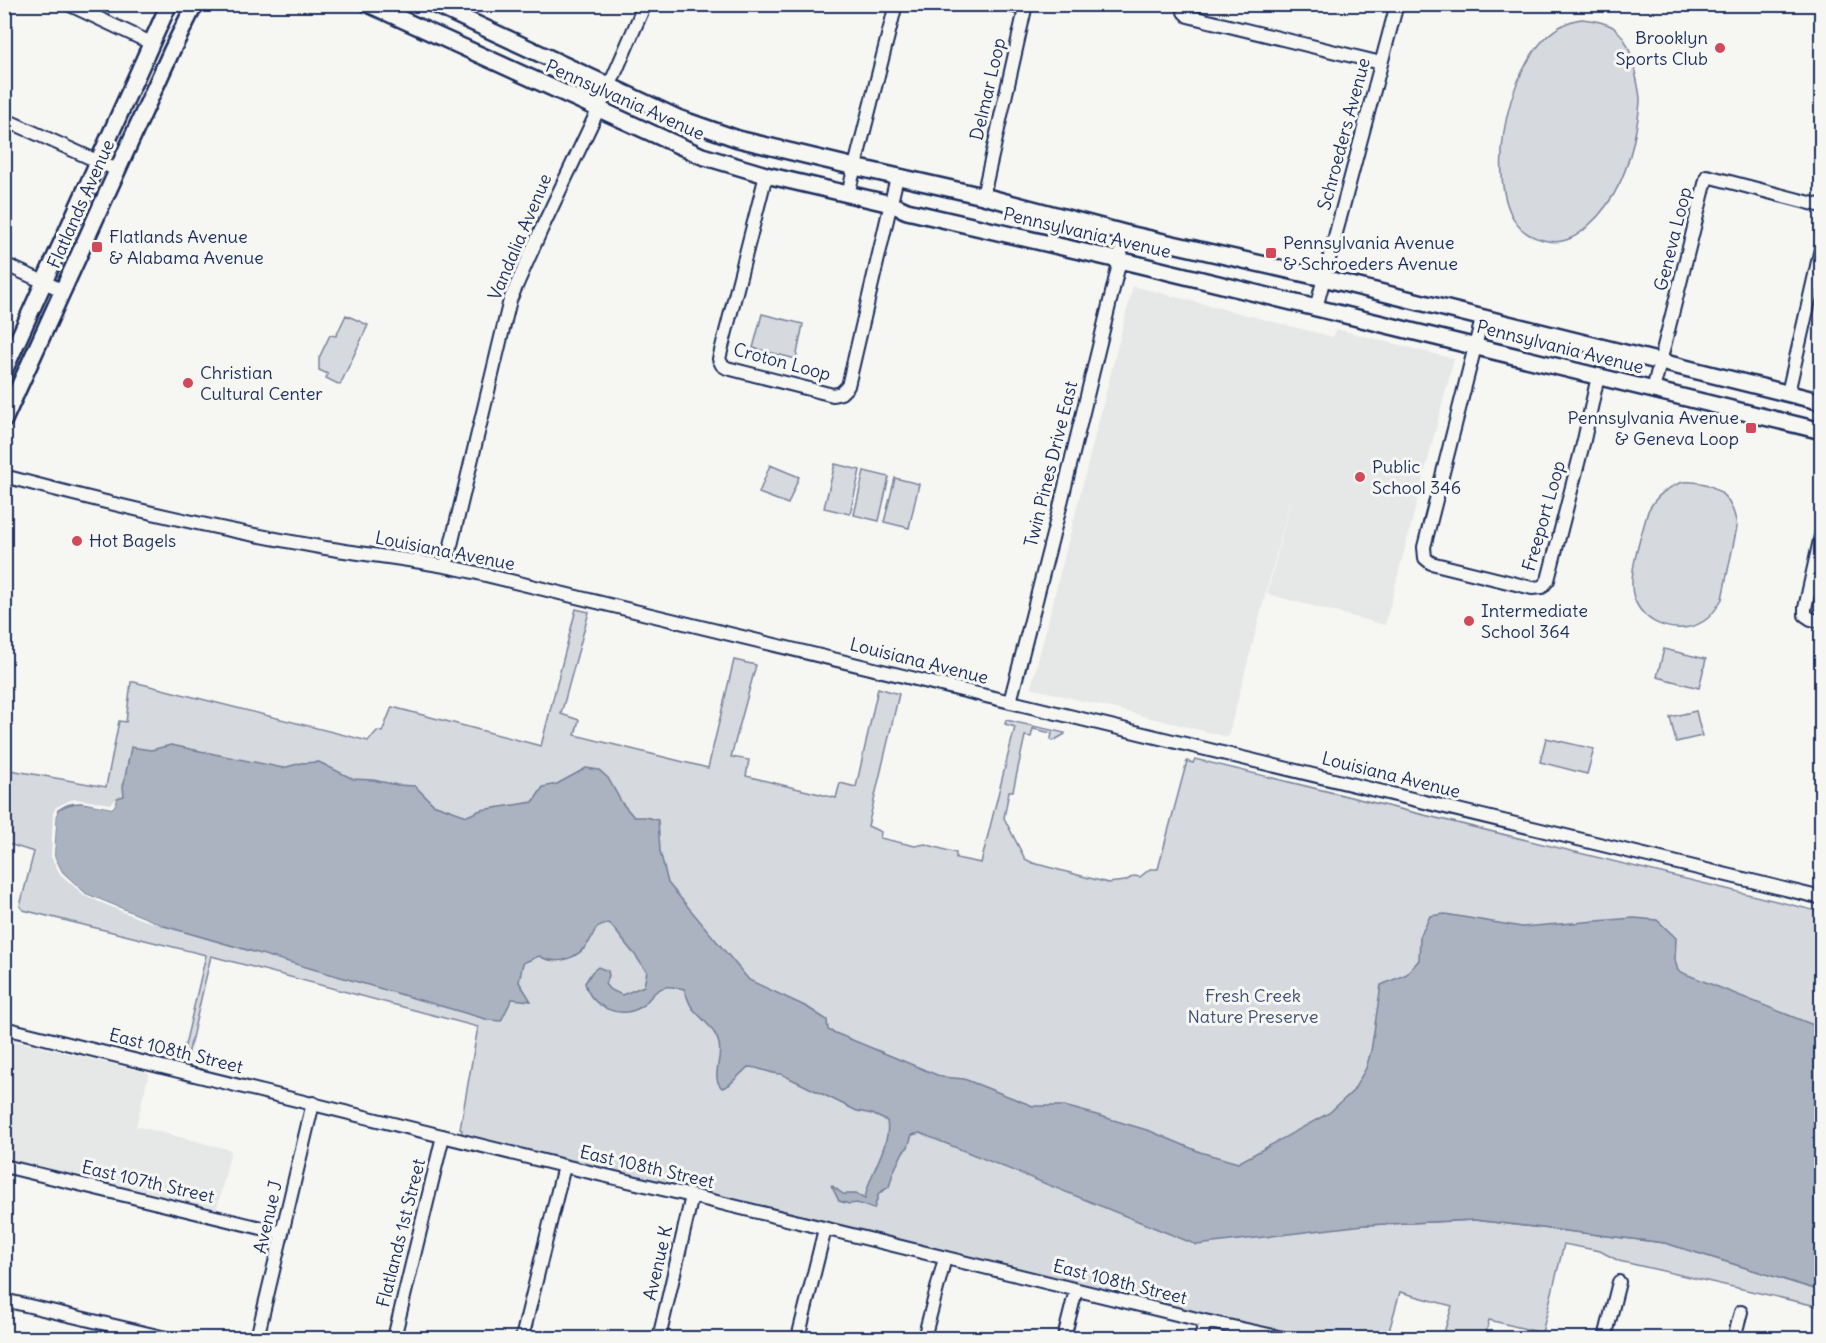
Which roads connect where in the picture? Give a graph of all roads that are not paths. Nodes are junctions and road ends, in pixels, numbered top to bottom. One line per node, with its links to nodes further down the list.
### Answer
1 (68, 4): 11 (street)
2 (170, 4): 11 (main road, Flatlands Avenue)
3 (195, 4): 18 (main road, Flatlands Avenue)
4 (368, 4): 14 (main road, Pennsylvania Avenue)
5 (433, 4): 13 (main road, Pennsylvania Avenue)
6 (645, 4): 13 (street, Vandalia Avenue)
7 (896, 4): 17 (street)
8 (1006, 4): 22 (street, Delmar Loop)
9 (1184, 4): 12 (street)
10 (1397, 4): 12 (street, Schroeders Avenue)
11 (151, 43): 16 (main road, Flatlands Avenue)
12 (1381, 63): 29 (street, Schroeders Avenue)
13 (609, 87): 14 (street, Vandalia Avenue); 17 (main road, Pennsylvania Avenue)
14 (598, 108): 19 (main road, Pennsylvania Avenue); 45 (street, Vandalia Avenue)
15 (4, 119): 16 (street)
16 (98, 161): 18 (street); 30 (main road, Flatlands Avenue)
17 (855, 167): 20 (main road, Pennsylvania Avenue); 21 (street)
18 (117, 170): 31 (main road, Flatlands Avenue)
19 (766, 175): 21 (main road, Pennsylvania Avenue); 23 (street, Croton Loop)
20 (897, 177): 22 (main road, Pennsylvania Avenue); 23 (street, Croton Loop)
21 (848, 194): 23 (main road, Pennsylvania Avenue)
22 (983, 196): 25 (main road, Pennsylvania Avenue)
23 (891, 204): 27 (main road, Pennsylvania Avenue)
24 (1821, 206): 35 (street, Geneva Loop)
25 (1124, 233): 27 (street, Twin Pines Drive East); 29 (main road, Pennsylvania Avenue)
26 (1821, 244): 39 (street)
27 (1120, 260): 32 (main road, Pennsylvania Avenue); 47 (street, Twin Pines Drive East)
28 (4, 264): 30 (street)
29 (1323, 278): 32 (street, Schroeders Avenue); 33 (main road, Pennsylvania Avenue)
30 (45, 282): 31 (street); 36 (main road, Flatlands Avenue)
31 (64, 291): 41 (main road, Flatlands Avenue)
32 (1316, 308): 34 (main road, Pennsylvania Avenue)
33 (1482, 319): 34 (street, Freeport Loop); 35 (main road, Pennsylvania Avenue)
34 (1475, 346): 37 (main road, Pennsylvania Avenue); 37 (street, Freeport Loop)
35 (1660, 363): 38 (street, Geneva Loop); 39 (main road, Pennsylvania Avenue)
36 (4, 371)
37 (1598, 376): 38 (main road, Pennsylvania Avenue)
38 (1653, 390): 42 (main road, Pennsylvania Avenue)
39 (1788, 393): 40 (main road, Pennsylvania Avenue)
40 (1821, 402)
41 (4, 420)
42 (1821, 431)
43 (4, 476): 45 (street, Louisiana Avenue)
44 (1821, 531): 46 (street)
45 (446, 566): 47 (street, Louisiana Avenue)
46 (1821, 622)
47 (1010, 702): 48 (street, Louisiana Avenue)
48 (1821, 898)
49 (4, 1029): 50 (street, East 108th Street)
50 (313, 1103): 51 (street, East 108th Street); 56 (street, Avenue J)
51 (443, 1136): 53 (street, East 108th Street); 65 (street, Flatlands 1st Street)
52 (4, 1166): 56 (street, East 107th Street)
53 (564, 1166): 54 (street, East 108th Street); 66 (street)
54 (692, 1196): 55 (street, East 108th Street); 67 (street, Avenue K)
55 (825, 1228): 57 (street, East 108th Street); 68 (street)
56 (282, 1233): 64 (street, Avenue J)
57 (945, 1258): 59 (street, East 108th Street); 69 (street)
58 (1619, 1282): 73 (street)
59 (1076, 1290): 62 (street, East 108th Street); 70 (street)
60 (4, 1300): 63 (street)
61 (1741, 1312): 74 (street)
62 (1205, 1321): 71 (street); 72 (street, East 108th Street)
63 (166, 1338)
64 (257, 1338)
65 (394, 1338)
66 (522, 1338)
67 (658, 1338)
68 (798, 1338)
69 (924, 1338)
70 (1064, 1338)
71 (1201, 1338)
72 (1283, 1338)
73 (1605, 1338)
74 (1734, 1338)

